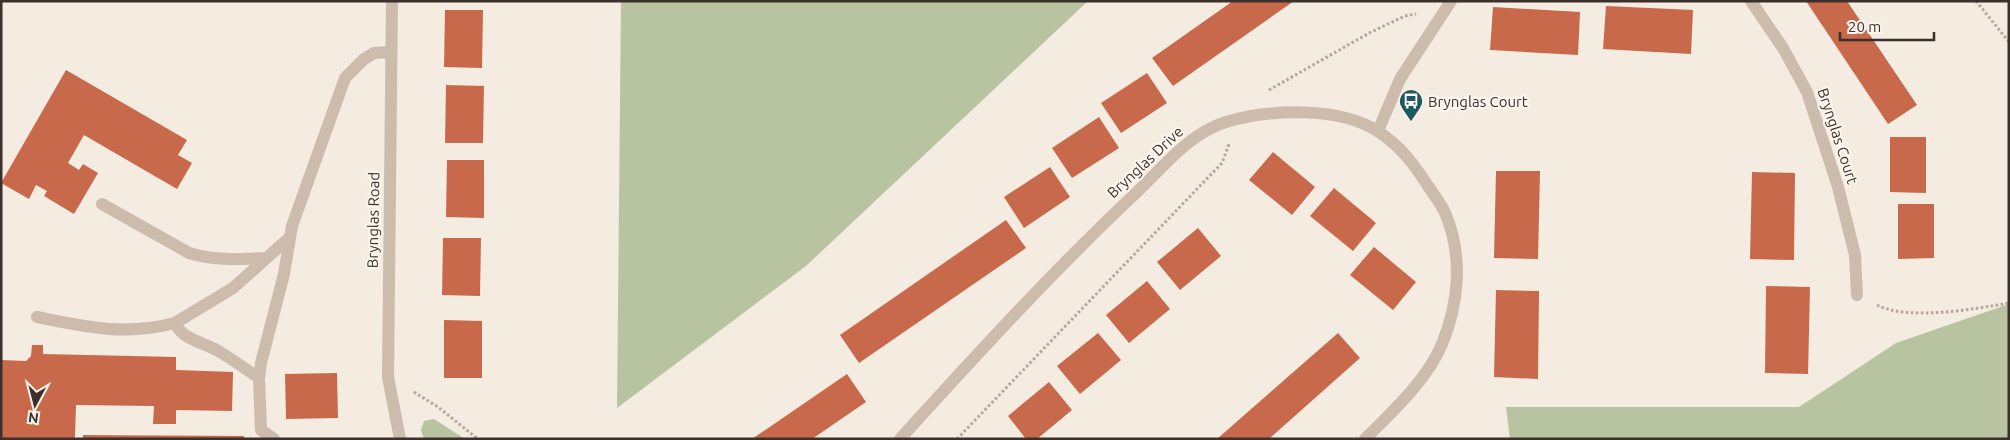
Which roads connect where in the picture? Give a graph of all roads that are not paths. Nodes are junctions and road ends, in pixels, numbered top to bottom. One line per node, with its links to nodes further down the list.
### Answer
1 (392, 1): 4 (street, Brynglas Road)
2 (1751, 1): 9 (street, Brynglas Court)
3 (1448, 5): 5 (street)
4 (391, 52): 7 (street); 14 (street, Brynglas Road)
5 (1378, 131): 15 (street, Brynglas Drive); 16 (street, Brynglas Drive)
6 (102, 204): 8 (street)
7 (289, 238): 8 (street); 12 (street)
8 (266, 258): 11 (street)
9 (1857, 295)
10 (37, 317): 11 (street)
11 (175, 323): 12 (street)
12 (259, 378): 13 (street)
13 (274, 439)
14 (400, 439)
15 (900, 439)
16 (1365, 439)

